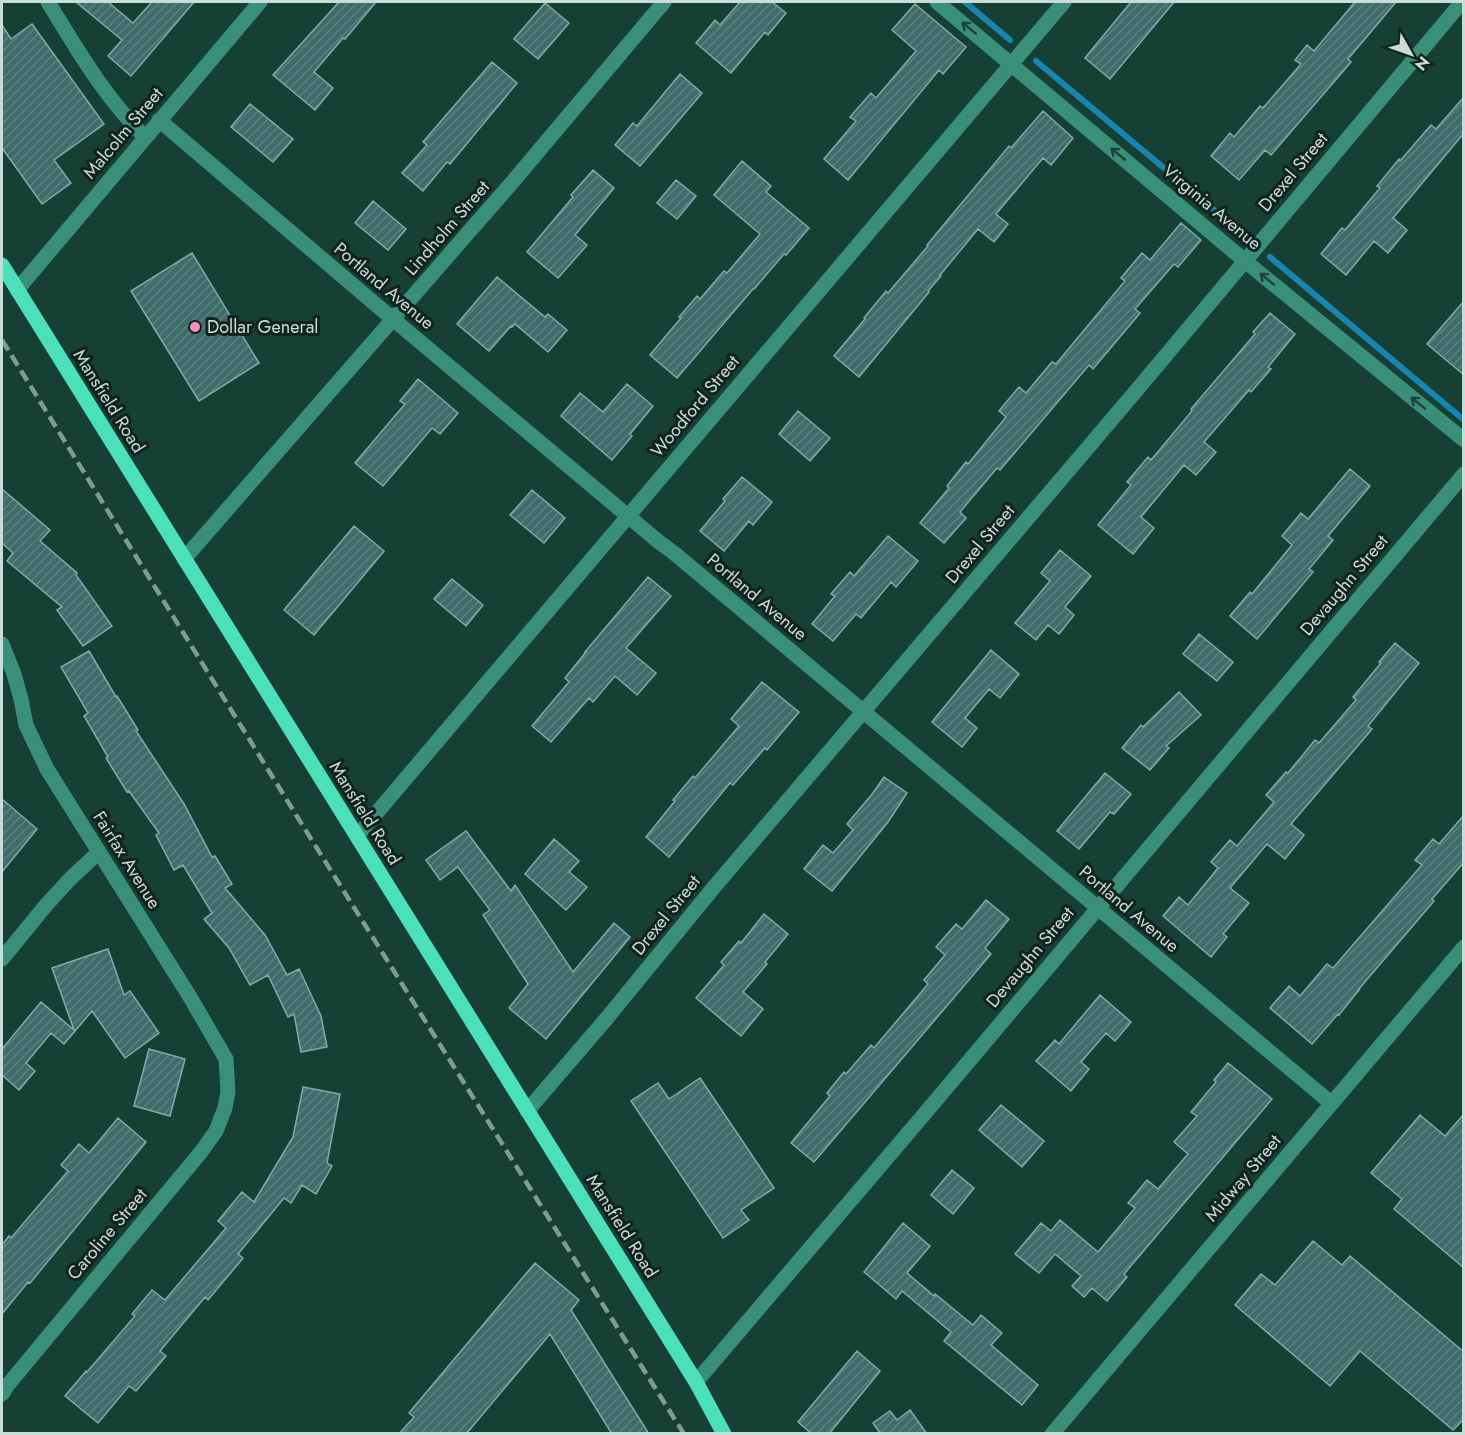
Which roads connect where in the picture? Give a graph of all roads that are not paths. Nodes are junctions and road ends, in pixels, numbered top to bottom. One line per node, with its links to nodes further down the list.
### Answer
1 (48, 2): 9 (street)
2 (260, 2): 8 (street, Malcolm Street)
3 (664, 2): 13 (street, Lindholm Street)
4 (937, 2): 7 (street, Virginia Avenue, one-way to 4)
5 (1064, 2): 7 (street, Woodford Street)
6 (1462, 2): 10 (street, Drexel Street)
7 (1012, 64): 10 (street, Virginia Avenue, one-way to 7); 16 (street, Woodford Street)
8 (159, 120): 9 (street, Malcolm Street); 13 (street, Portland Avenue)
9 (145, 137): 12 (street, Malcolm Street)
10 (1245, 261): 14 (street, Virginia Avenue, one-way to 10); 19 (street, Drexel Street)
11 (2, 265): 12 (main road, Mansfield Road)
12 (17, 290): 17 (main road, Mansfield Road)
13 (394, 320): 16 (street, Portland Avenue); 17 (street, Lindholm Street)
14 (1464, 440)
15 (1464, 474): 22 (street, Devaughn Street)
16 (628, 516): 19 (street, Portland Avenue); 20 (street, Woodford Street)
17 (184, 559): 20 (main road, Mansfield Road)
18 (2, 644): 21 (street, Fairfax Avenue)
19 (863, 712): 22 (street, Portland Avenue); 27 (street, Drexel Street)
20 (357, 836): 27 (main road, Mansfield Road)
21 (99, 852): 24 (street); 25 (street, Fairfax Avenue)
22 (1097, 908): 26 (street, Portland Avenue); 28 (street, Devaughn Street)
23 (1464, 947): 26 (street, Midway Street)
24 (2, 959)
25 (228, 1092): 29 (street, Caroline Street)
26 (1331, 1103): 32 (street, Midway Street)
27 (527, 1110): 28 (main road, Mansfield Road)
28 (696, 1382): 30 (main road, Mansfield Road); 31 (main road, Mansfield Road)
29 (2, 1394)
30 (724, 1434)
31 (735, 1434)
32 (1052, 1434)

